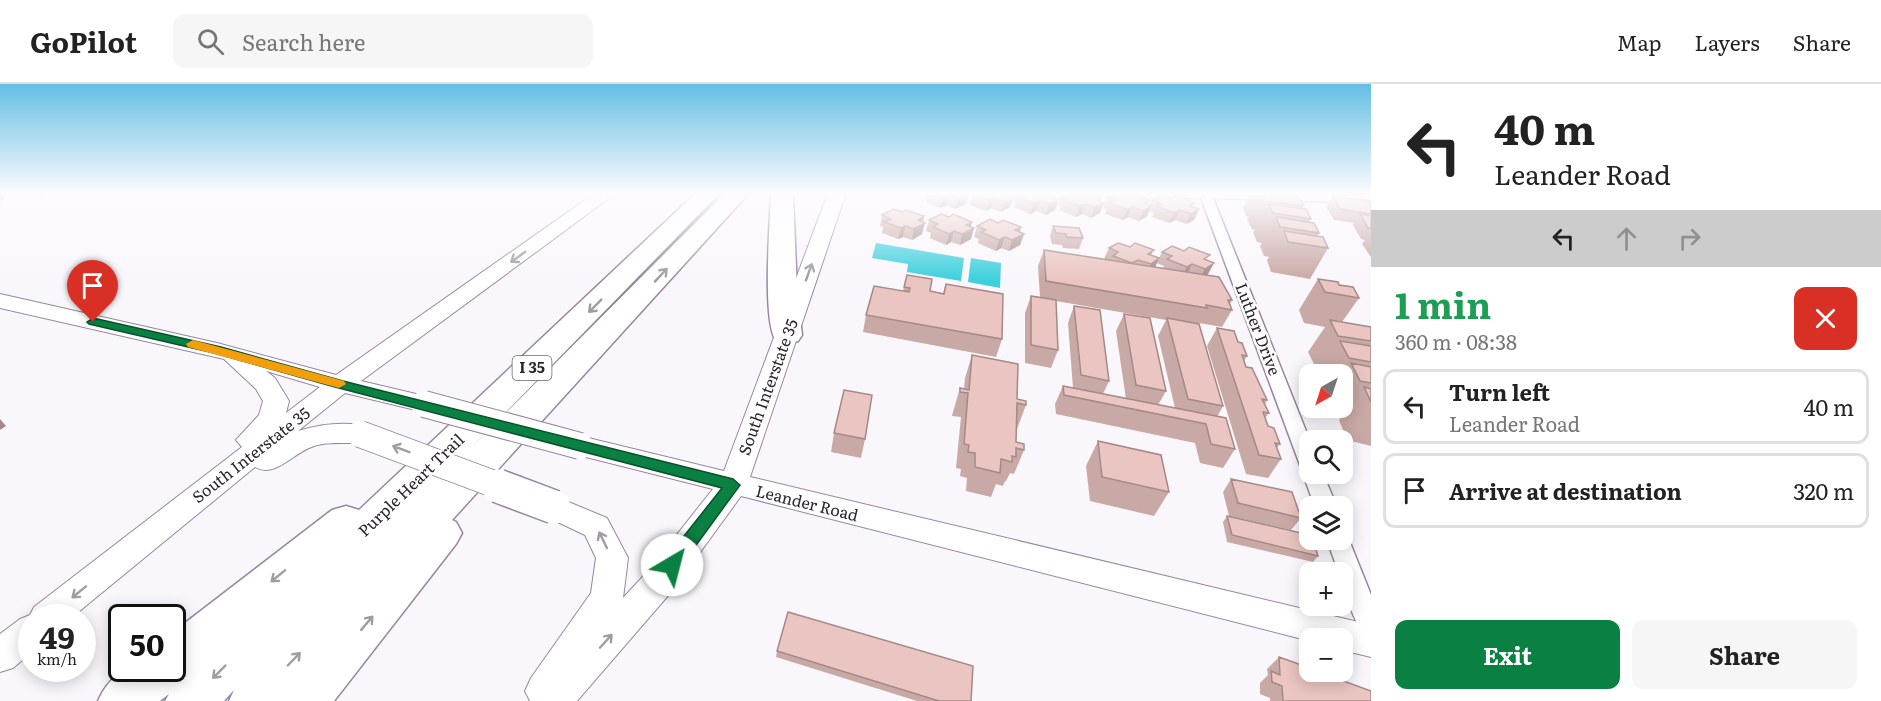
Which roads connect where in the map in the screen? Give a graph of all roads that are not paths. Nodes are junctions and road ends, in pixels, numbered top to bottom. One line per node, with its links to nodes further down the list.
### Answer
1 (567, 222): 13 (main road, South Interstate 35, one-way to 13)
2 (674, 222): 8 (highway)
3 (681, 222): 8 (highway, Purple Heart Trail / I 35)
4 (711, 222): 10 (highway, Purple Heart Trail / I 35, one-way to 4)
5 (782, 222): 11 (highway)
6 (827, 222): 11 (main road, South Interstate 35, one-way to 6)
7 (1216, 222): 14 (street, Luther Drive)
8 (652, 250): 15 (highway, Purple Heart Trail / I 35, one-way to 15)
9 (0, 301): 12 (main road, Leander Road)
10 (635, 303): 28 (highway, Purple Heart Trail / I 35, one-way to 10); 29 (highway, one-way to 10)
11 (787, 335): 16 (main road, South Interstate 35)
12 (226, 352): 13 (main road, Leander Road); 18 (main road)
13 (340, 384): 16 (main road, Leander Road, bridge); 18 (main road, South Interstate 35)
14 (1299, 437)
15 (412, 485): 23 (highway, one-way to 23); 27 (highway, Purple Heart Trail / I 35, one-way to 27)
16 (733, 485): 21 (main road, Leander Road); 31 (main road, South Interstate 35, one-way to 16)
17 (1342, 550): 20 (street)
18 (111, 565): 19 (main road, South Interstate 35, one-way to 19); 30 (main road, one-way to 18, bridge)
19 (63, 604)
20 (1371, 626)
21 (1371, 640)
22 (18, 641): 24 (main road)
23 (186, 650)
24 (0, 656)
25 (147, 682): 26 (highway)
26 (123, 701)
27 (190, 701)
28 (254, 701)
29 (304, 701)
30 (537, 701)
31 (553, 701)

